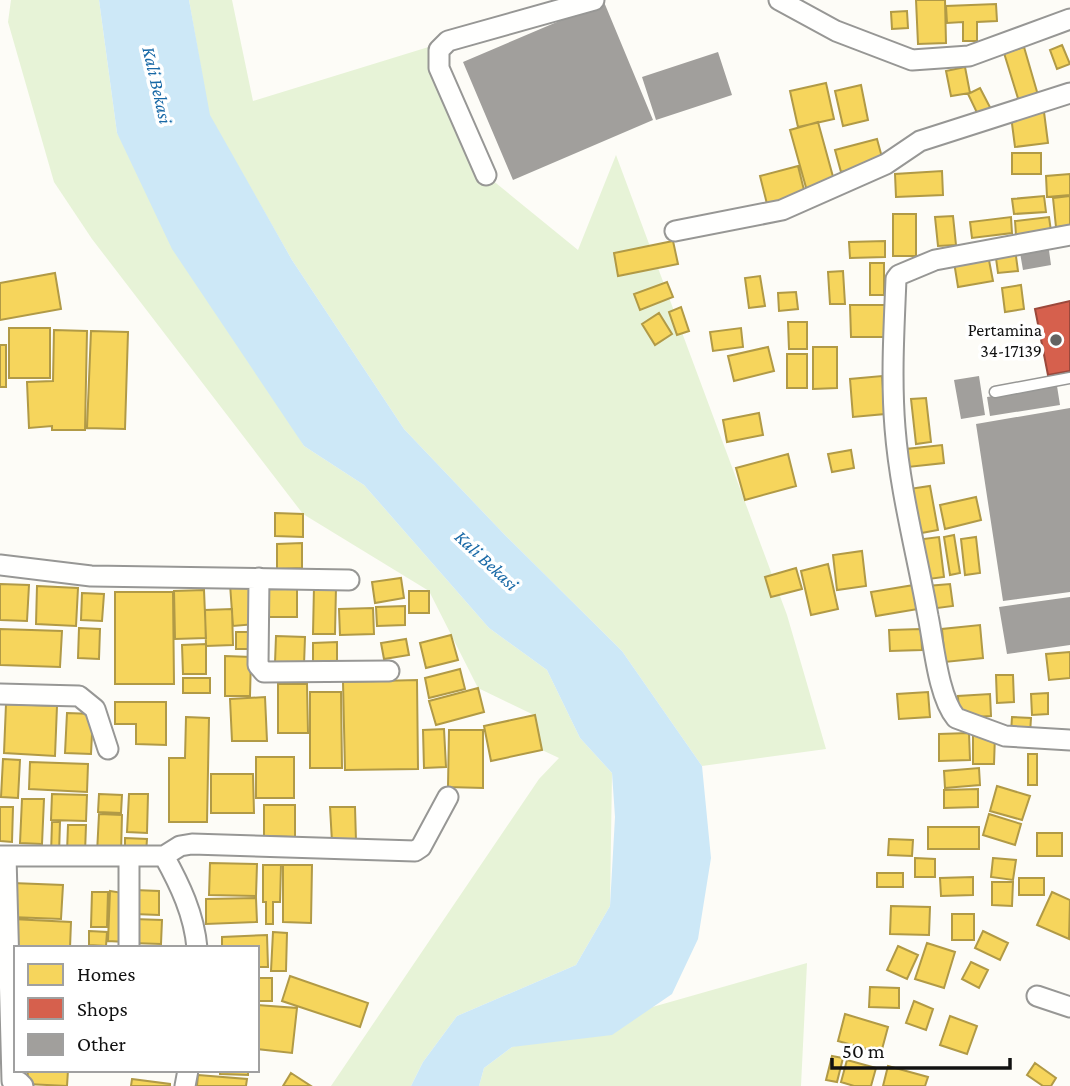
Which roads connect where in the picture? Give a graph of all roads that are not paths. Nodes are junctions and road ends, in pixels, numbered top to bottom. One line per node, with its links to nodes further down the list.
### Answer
1 (594, 0): 5 (street)
2 (779, 0): 3 (street)
3 (1070, 19)
4 (1070, 93): 6 (street)
5 (486, 175)
6 (675, 232)
7 (1070, 236): 15 (street)
8 (1070, 378): 9 (lane)
9 (995, 391)
10 (0, 565): 11 (street)
11 (259, 578): 12 (street); 13 (street)
12 (349, 580)
13 (389, 671)
14 (0, 694): 16 (street)
15 (1070, 740)
16 (108, 749)
17 (448, 797): 19 (street)
18 (3, 856): 20 (street); 25 (street)
19 (164, 856): 20 (street); 22 (street)
20 (128, 858): 21 (street)
21 (128, 946)
22 (197, 946)
23 (1037, 996): 24 (street)
24 (1070, 1007)
25 (13, 1027): 26 (street)
26 (23, 1086)

